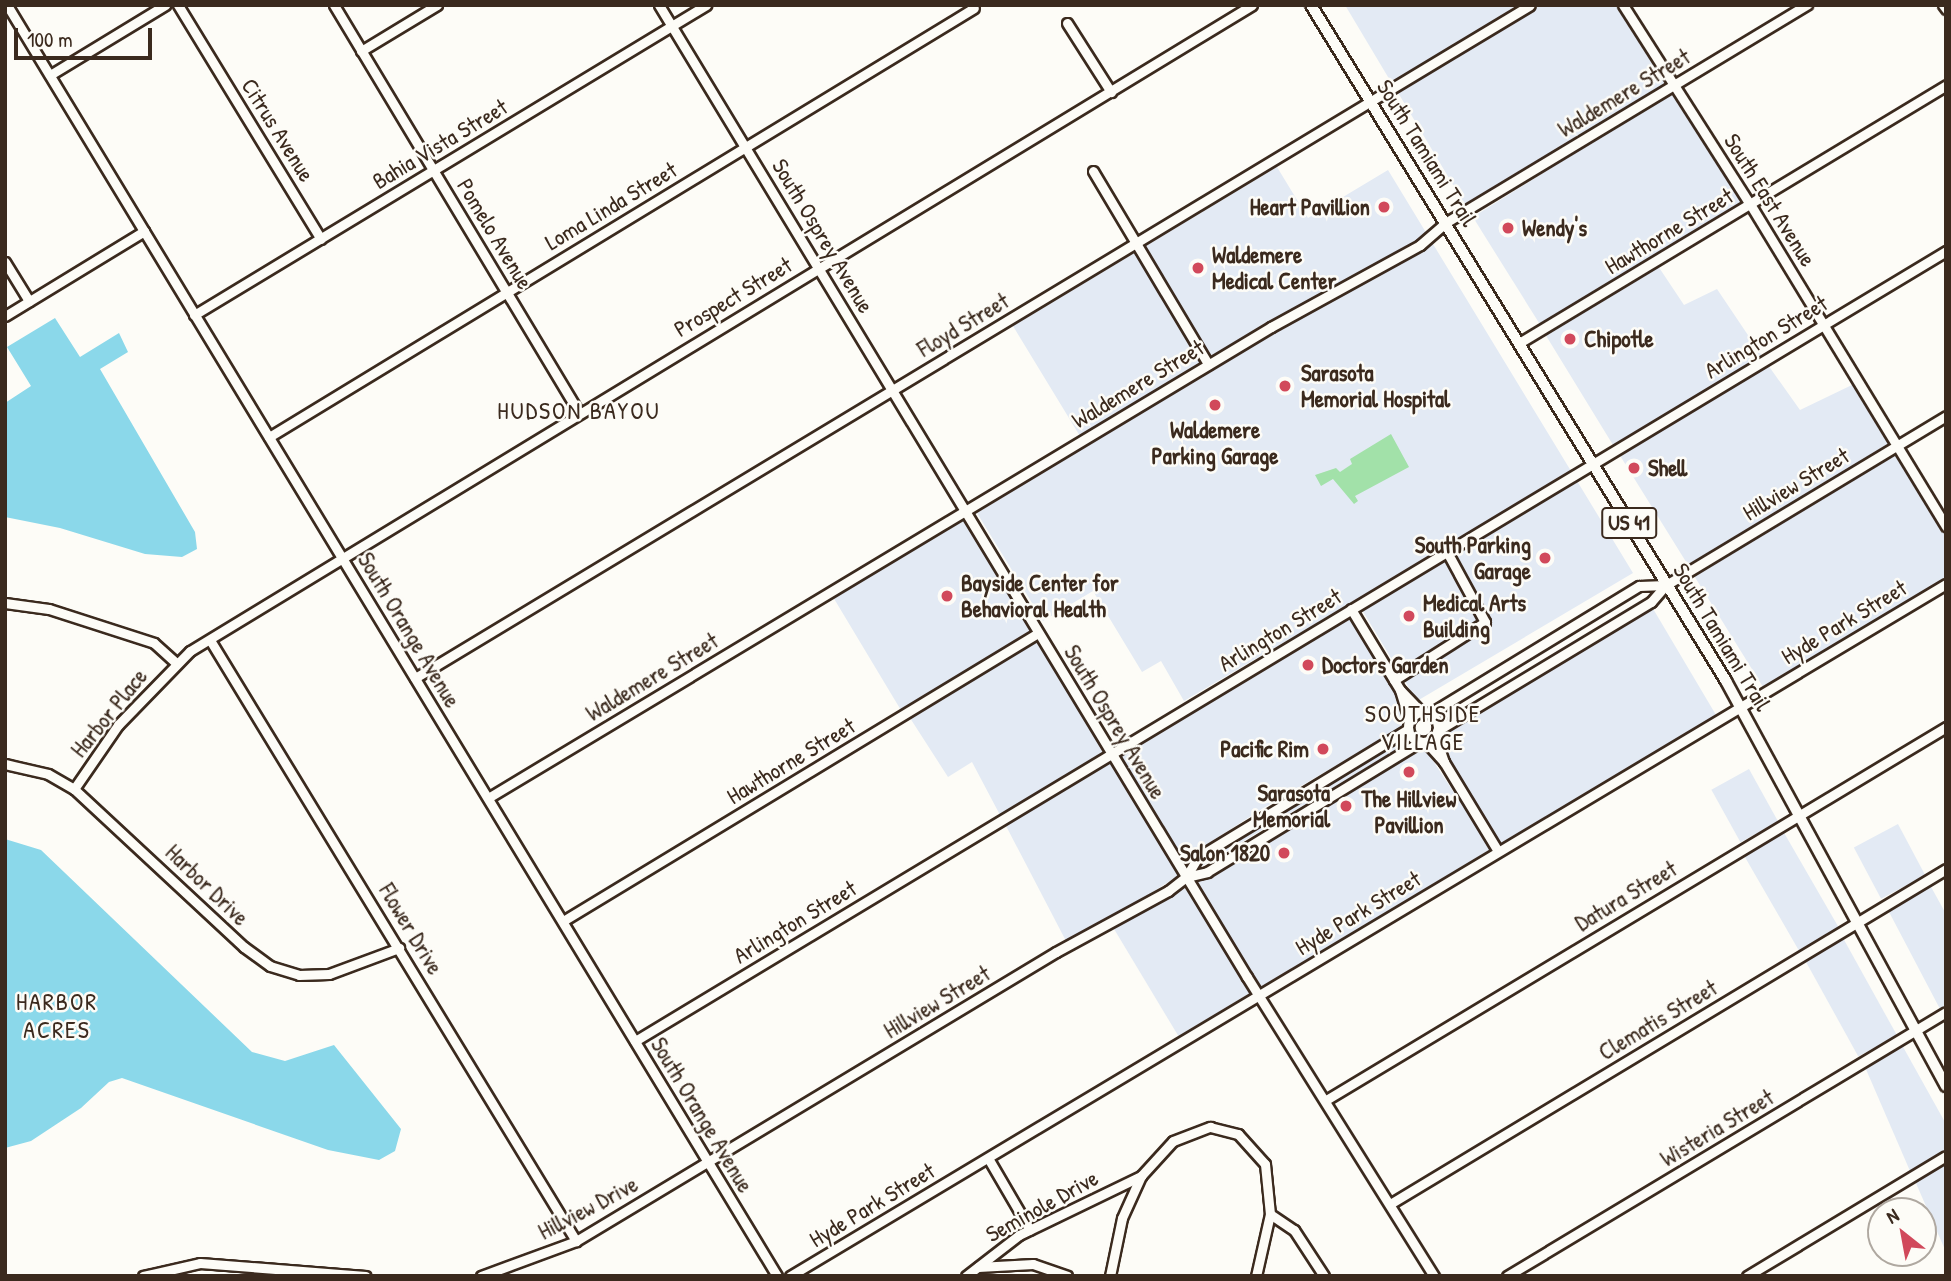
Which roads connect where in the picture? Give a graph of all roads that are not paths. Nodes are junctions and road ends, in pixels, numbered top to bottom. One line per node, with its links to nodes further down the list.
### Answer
1 (6, 5): 17 (street, South Orange Avenue)
2 (165, 5): 17 (street)
3 (178, 5): 28 (street, Citrus Avenue)
4 (334, 5): 16 (street, Pomelo Avenue)
5 (437, 5): 16 (street)
6 (659, 5): 15 (street, South Osprey Avenue)
7 (706, 5): 15 (street, Bahia Vista Street)
8 (1252, 5): 20 (street, Prospect Street)
9 (1311, 5): 21 (main road, South Tamiami Trail / US 41)
10 (1530, 5): 21 (street, Floyd Street)
11 (1623, 5): 18 (street, South East Avenue)
12 (1807, 5): 18 (street, Waldemere Street)
13 (974, 8): 22 (street, Loma Linda Street)
14 (1067, 23): 20 (street)
15 (672, 26): 22 (street, South Osprey Avenue); 23 (street, Bahia Vista Street)
16 (361, 51): 23 (street, Pomelo Avenue)
17 (50, 75): 27 (street, South Orange Avenue)
18 (1674, 85): 25 (street, South East Avenue); 26 (street, Waldemere Street)
19 (1946, 85): 25 (street, Hawthorne Street)
20 (1111, 92): 32 (street, Prospect Street)
21 (1370, 100): 26 (main road, South Tamiami Trail / US 41); 29 (street, Floyd Street)
22 (746, 147): 32 (street, South Osprey Avenue); 33 (street, Loma Linda Street)
23 (434, 170): 28 (street, Bahia Vista Street); 33 (street, Pomelo Avenue)
24 (1093, 171): 29 (street)
25 (1750, 204): 37 (street, South East Avenue); 38 (street, Hawthorne Street)
26 (1445, 223): 38 (main road, South Tamiami Trail / US 41); 39 (street, Waldemere Street)
27 (144, 231): 34 (street); 35 (street, South Orange Avenue)
28 (321, 239): 35 (street, Bahia Vista Street)
29 (1136, 243): 39 (street); 40 (street, Floyd Street)
30 (1946, 251): 37 (street, Arlington Street)
31 (5, 262): 34 (street)
32 (820, 268): 40 (street, South Osprey Avenue); 41 (street, Prospect Street)
33 (507, 291): 41 (street, Pomelo Avenue); 43 (street, Loma Linda Street)
34 (29, 302): 36 (street)
35 (194, 315): 43 (street, South Orange Avenue)
36 (5, 316)
37 (1824, 325): 44 (street, South East Avenue); 45 (street, Arlington Street)
38 (1519, 343): 45 (main road, South Tamiami Trail / US 41)
39 (1208, 364): 46 (street, Waldemere Street)
40 (893, 389): 46 (street, South Osprey Avenue); 57 (street, Floyd Street)
41 (579, 412): 49 (street, Prospect Street)
42 (1946, 416): 44 (street, Hillview Street)
43 (269, 437): 49 (street, South Orange Avenue)
44 (1896, 446): 47 (street, South East Avenue); 51 (street, Hillview Street)
45 (1593, 464): 48 (street, Arlington Street); 51 (main road, South Tamiami Trail / US 41)
46 (966, 511): 54 (street, South Osprey Avenue); 70 (street, Waldemere Street)
47 (1946, 526)
48 (1447, 552): 53 (street, Arlington Street); 58 (street)
49 (343, 559): 55 (street); 57 (street, South Orange Avenue)
50 (1946, 584): 60 (street, Hyde Park Street)
51 (1666, 585): 60 (main road, South Tamiami Trail / US 41); 61 (street, Hillview Street); 64 (street, Hillview Street)
52 (5, 603): 56 (street)
53 (1351, 609): 58 (street); 66 (street, Arlington Street)
54 (1038, 633): 66 (street, South Osprey Avenue); 75 (street, Hawthorne Street)
55 (210, 640): 56 (street); 77 (street, Flower Drive)
56 (176, 663): 69 (street, Harbor Place)
57 (415, 678): 70 (street, South Orange Avenue)
58 (1394, 680): 59 (street)
59 (1400, 690): 61 (street); 62 (street)
60 (1741, 707): 71 (main road, South Tamiami Trail / US 41); 72 (street, Hyde Park Street)
61 (1425, 713): 62 (street, Hillview Street); 64 (street)
62 (1408, 725): 65 (street); 74 (street, Hillview Street)
63 (1946, 727): 71 (street, Datura Street)
64 (1436, 734): 65 (street, Hillview Street); 67 (street)
65 (1423, 742): 67 (street); 74 (street, Hillview Street)
66 (1112, 753): 74 (street, South Osprey Avenue); 81 (street, Arlington Street)
67 (1444, 762): 72 (street)
68 (5, 764): 69 (street, Harbor Drive)
69 (75, 789): 77 (street, Harbor Drive)
70 (488, 798): 75 (street, South Orange Avenue)
71 (1800, 814): 76 (main road, South Tamiami Trail); 83 (street, Datura Street)
72 (1498, 851): 78 (street, Hyde Park Street)
73 (1946, 869): 76 (street, Clematis Street)
74 (1186, 877): 78 (street, South Osprey Avenue); 86 (street, Hillview Street)
75 (563, 921): 81 (street, South Orange Avenue)
76 (1858, 922): 80 (main road, South Tamiami Trail); 88 (street, Clematis Street)
77 (399, 948): 91 (street, Flower Drive)
78 (1258, 995): 83 (street, South Osprey Avenue); 85 (street, Hyde Park Street)
79 (1946, 1012): 80 (street, Wisteria Street)
80 (1916, 1030): 82 (main road, South Tamiami Trail); 104 (street, Wisteria Street)
81 (635, 1041): 86 (street, South Orange Avenue)
82 (1946, 1086)
83 (1326, 1100): 88 (street, South Osprey Avenue)
84 (1946, 1156): 105 (street)
85 (988, 1158): 90 (street); 97 (street, Hyde Park Street)
86 (708, 1162): 91 (street, Hillview Drive); 96 (street, South Orange Avenue)
87 (1141, 1176): 89 (street); 90 (street, Seminole Drive); 100 (street)
88 (1390, 1204): 103 (street, South Osprey Avenue)
89 (1270, 1214): 101 (street); 102 (street)
90 (1030, 1230): 92 (street, Seminole Drive)
91 (576, 1241): 95 (street, Hillview Drive)
92 (976, 1268): 98 (street, Seminole Drive); 99 (street)
93 (143, 1276): 94 (street)
94 (365, 1276)
95 (481, 1276)
96 (777, 1276)
97 (790, 1276)
98 (966, 1276)
99 (1067, 1276)
100 (1110, 1276)
101 (1256, 1276)
102 (1324, 1276)
103 (1434, 1276)
104 (1507, 1276)
105 (1747, 1276)

